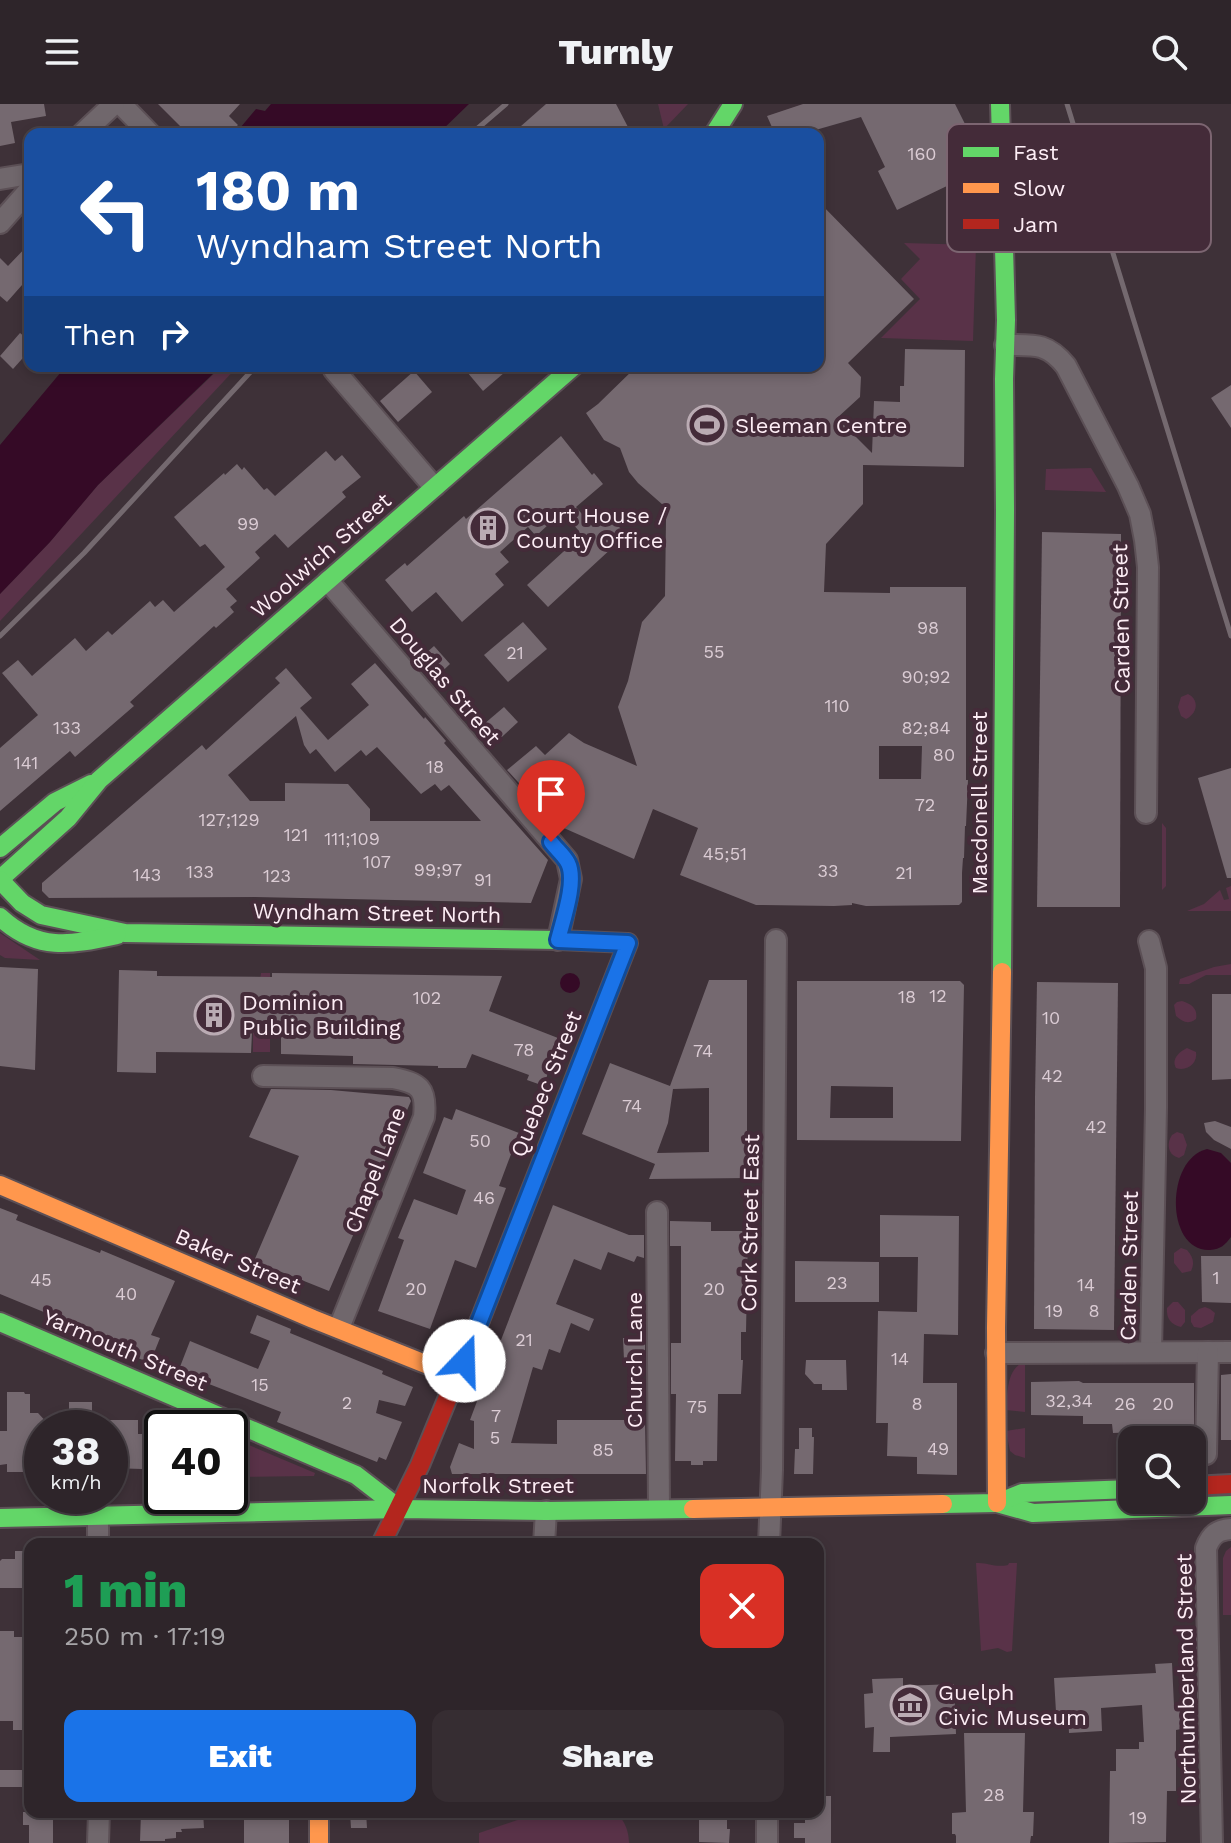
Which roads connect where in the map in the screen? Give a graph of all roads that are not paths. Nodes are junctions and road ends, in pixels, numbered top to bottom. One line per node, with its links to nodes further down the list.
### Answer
1 (114, 104): 6 (street)
2 (121, 104): 7 (street)
3 (733, 104): 8 (main road)
4 (1000, 104): 5 (main road, Macdonell Street)
5 (1001, 124)
6 (88, 128)
7 (144, 128)
8 (718, 128)
9 (24, 175): 10 (street)
10 (0, 179)
11 (24, 196): 12 (street)
12 (0, 223)
13 (1004, 252): 14 (main road, Macdonell Street)
14 (1005, 345): 20 (street, Carden Street); 36 (main road, Macdonell Street)
15 (336, 372): 17 (street)
16 (567, 372): 17 (main road, Woolwich Street)
17 (434, 487): 18 (main road, Woolwich Street)
18 (328, 581): 19 (main road, Woolwich Street); 25 (street, Douglas Street)
19 (99, 780): 21 (main road, Woolwich Street); 22 (main road, Woolwich Street)
20 (1146, 813)
21 (0, 848)
22 (0, 880): 24 (main road, Wyndham Street North)
23 (0, 917): 24 (main road, Wyndham Street North)
24 (125, 933): 25 (main road, Wyndham Street North)
25 (558, 940): 28 (main road, Wyndham Street North)
26 (776, 940): 44 (street, Cork Street East)
27 (1149, 941): 34 (street, Carden Street)
28 (628, 943): 37 (main road, Quebec Street)
29 (263, 1076): 33 (street, Chapel Lane)
30 (0, 1185): 33 (main road, Baker Street)
31 (657, 1212): 45 (street, Church Lane)
32 (0, 1322): 46 (main road, Yarmouth Street)
33 (339, 1328): 37 (main road, Baker Street)
34 (1151, 1352): 35 (street); 36 (street)
35 (1222, 1352): 38 (street)
36 (996, 1353): 42 (main road, Macdonell Street)
37 (458, 1377): 46 (main road, Quebec Street)
38 (1206, 1454)
39 (1231, 1484): 40 (main road)
40 (1206, 1485)
41 (1118, 1490): 42 (main road, Norfolk Street)
42 (997, 1503): 43 (main road, Norfolk Street); 44 (main road, Norfolk Street)
43 (1231, 1505)
44 (769, 1507): 45 (main road, Norfolk Street); 54 (street, Cork Street East)
45 (659, 1508): 47 (main road, Norfolk Street)
46 (400, 1509): 47 (main road, Norfolk Street); 48 (main road, Norfolk Street); 52 (main road, Quebec Street)
47 (546, 1511): 53 (street)
48 (98, 1517): 49 (main road, Norfolk Street); 51 (street)
49 (0, 1518)
50 (1226, 1530): 61 (street, Northumberland Street)
51 (98, 1538)
52 (384, 1538)
53 (544, 1538)
54 (769, 1538)
55 (99, 1818): 58 (street)
56 (319, 1818): 59 (main road)
57 (767, 1818): 60 (street)
58 (98, 1843)
59 (319, 1843)
60 (767, 1843)
61 (1212, 1843)

